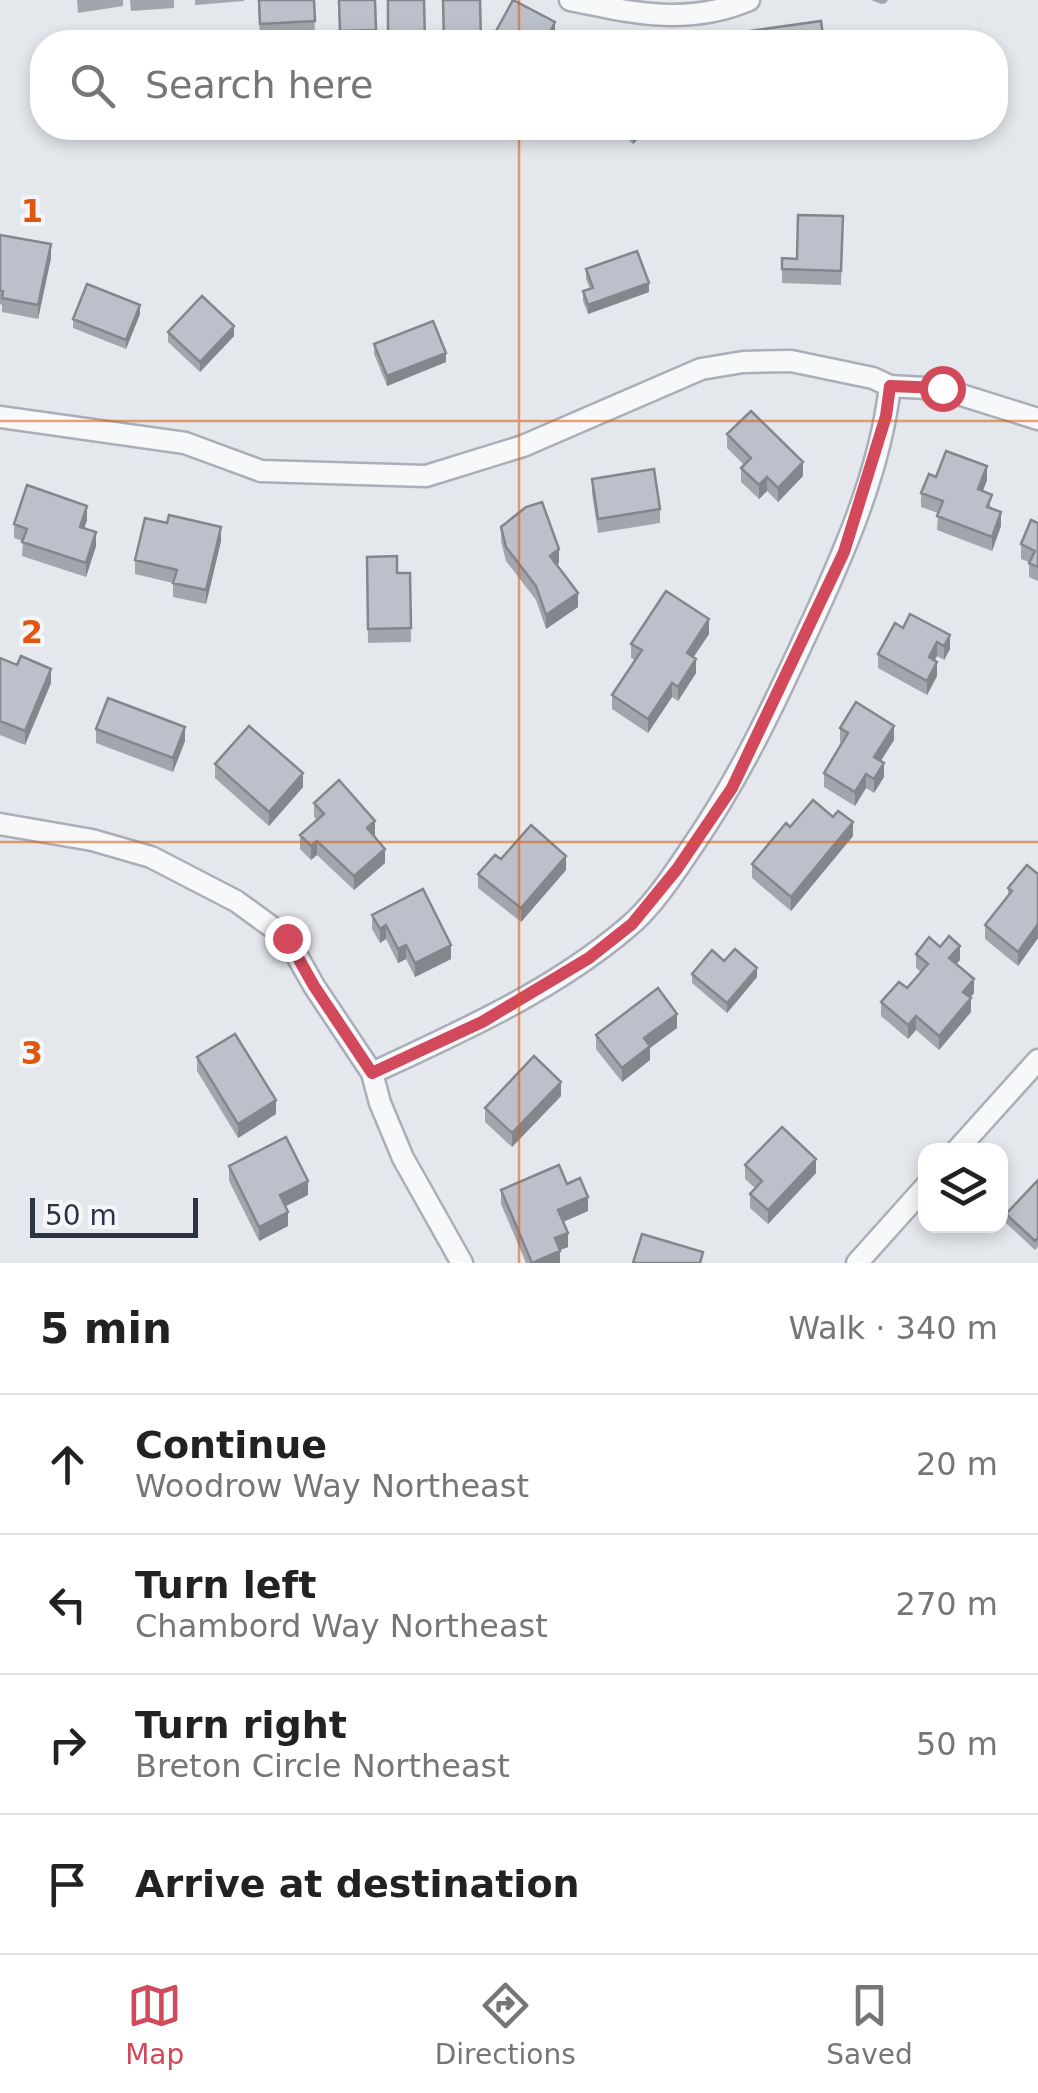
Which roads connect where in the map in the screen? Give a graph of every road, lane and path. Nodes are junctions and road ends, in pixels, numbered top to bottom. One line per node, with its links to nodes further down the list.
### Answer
1 (570, 0): 2 (street)
2 (749, 0)
3 (890, 386): 4 (street); 5 (street); 8 (street)
4 (0, 417)
5 (1038, 419)
6 (0, 824): 8 (street)
7 (1038, 1060): 9 (street)
8 (372, 1073): 11 (street)
9 (963, 1143)
10 (918, 1195): 12 (street)
11 (462, 1263)
12 (857, 1263)

